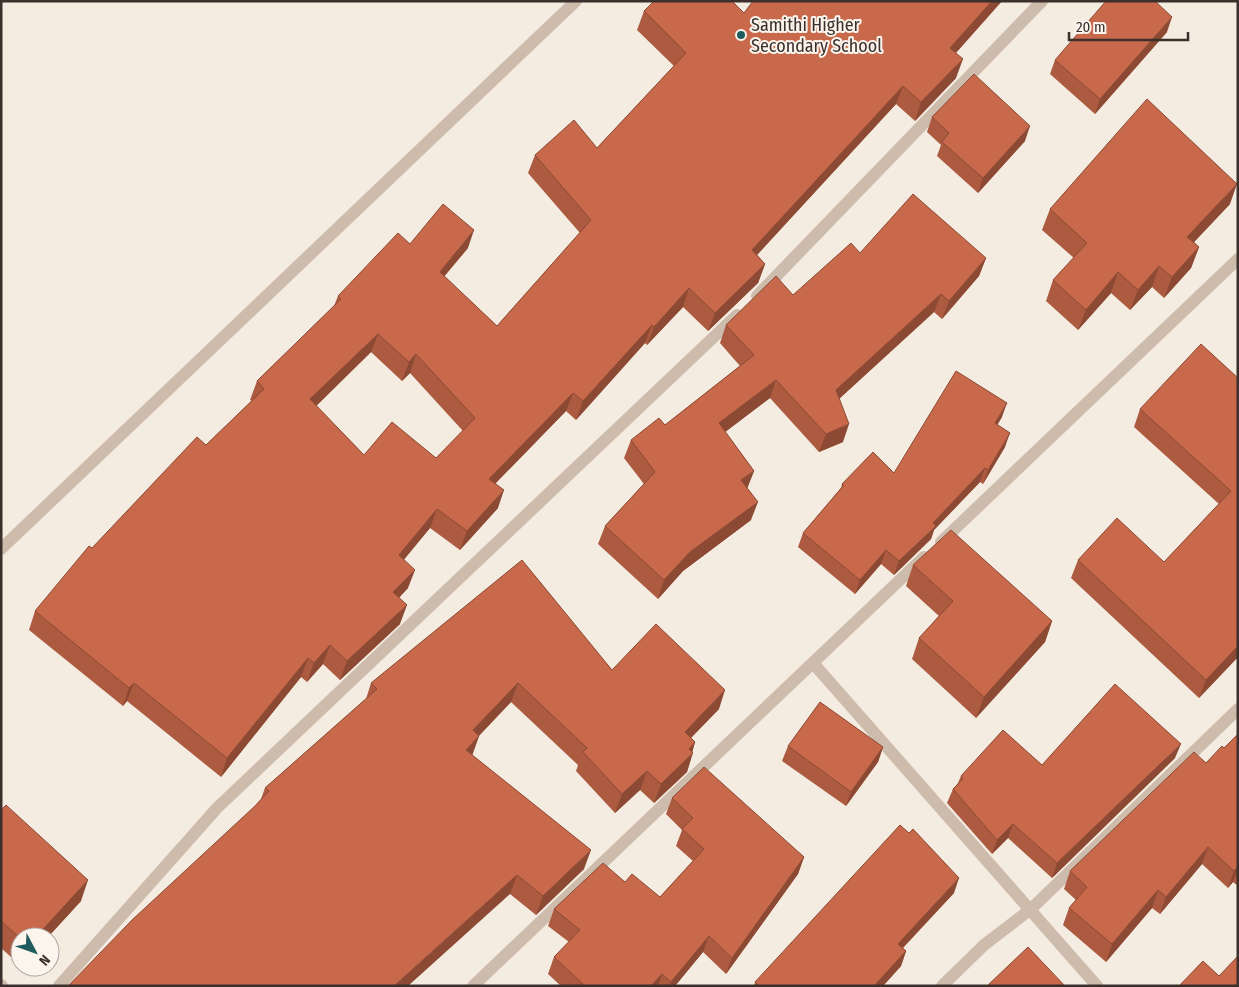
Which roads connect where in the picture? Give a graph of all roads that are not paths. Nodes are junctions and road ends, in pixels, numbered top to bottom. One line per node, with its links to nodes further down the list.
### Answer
1 (576, 1): 4 (street)
2 (1042, 1): 8 (street)
3 (1238, 259): 5 (street)
4 (1, 549)
5 (813, 663): 7 (street); 9 (street)
6 (1238, 709): 7 (street)
7 (1031, 909): 10 (street); 11 (street)
8 (59, 986)
9 (473, 986)
10 (942, 986)
11 (1097, 986)

